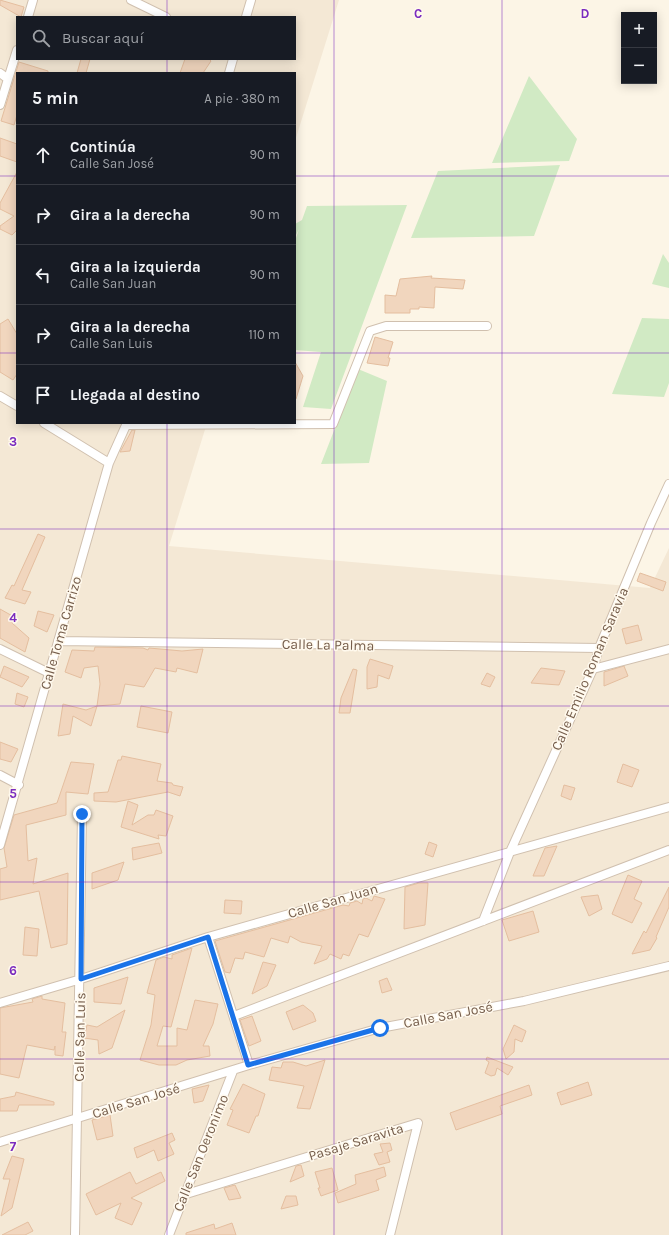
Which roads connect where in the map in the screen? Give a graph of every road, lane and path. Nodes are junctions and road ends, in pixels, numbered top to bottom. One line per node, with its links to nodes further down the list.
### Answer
1 (33, 0): 4 (street)
2 (251, 0): 6 (street)
3 (136, 1): 5 (street)
4 (28, 16)
5 (164, 16)
6 (246, 16)
7 (16, 53): 11 (street)
8 (233, 60): 9 (street)
9 (229, 72)
10 (0, 74): 11 (street)
11 (8, 79): 12 (street)
12 (0, 105)
13 (487, 326): 17 (street)
14 (0, 396): 15 (street)
15 (16, 405)
16 (46, 424): 18 (street)
17 (126, 424): 18 (street, Calle Toma Carrizo)
18 (109, 463): 20 (street, Calle Toma Carrizo)
19 (669, 484): 21 (street, Calle Emilio Roman Saravia)
20 (58, 641): 21 (street, Calle La Palma); 25 (street, Calle Toma Carrizo)
21 (599, 648): 24 (street, Calle Emilio Roman Saravia)
22 (0, 649): 25 (street)
23 (669, 649): 24 (street)
24 (593, 670): 33 (street, Calle Emilio Roman Saravia)
25 (49, 673): 27 (street, Calle Toma Carrizo)
26 (0, 775): 27 (street)
27 (19, 784): 30 (street, Calle Toma Carrizo)
28 (669, 808): 33 (street, Calle San Juan)
29 (82, 814): 37 (street, Calle San Luis)
30 (2, 828): 31 (street, Calle Toma Carrizo)
31 (0, 845)
32 (669, 850): 34 (street)
33 (510, 852): 34 (street, Calle Emilio Roman Saravia); 35 (street, Calle San Juan)
34 (483, 921): 39 (street)
35 (208, 937): 37 (street, Calle San Juan); 39 (street)
36 (669, 966): 40 (street, Calle San José)
37 (81, 979): 38 (street, Calle San Juan); 42 (street, Calle San Luis)
38 (0, 1003)
39 (234, 1016): 40 (street)
40 (248, 1065): 41 (street, Calle San José)
41 (233, 1071): 42 (street, Calle San José); 44 (street, Calle San Oeronimo)
42 (78, 1118): 43 (street, Calle San José); 45 (street, Calle San Luis)
43 (0, 1142)
44 (183, 1195): 46 (street, Calle San Oeronimo); 47 (street, Pasaje Saravita)
45 (75, 1235)
46 (169, 1235)
47 (390, 1235)

